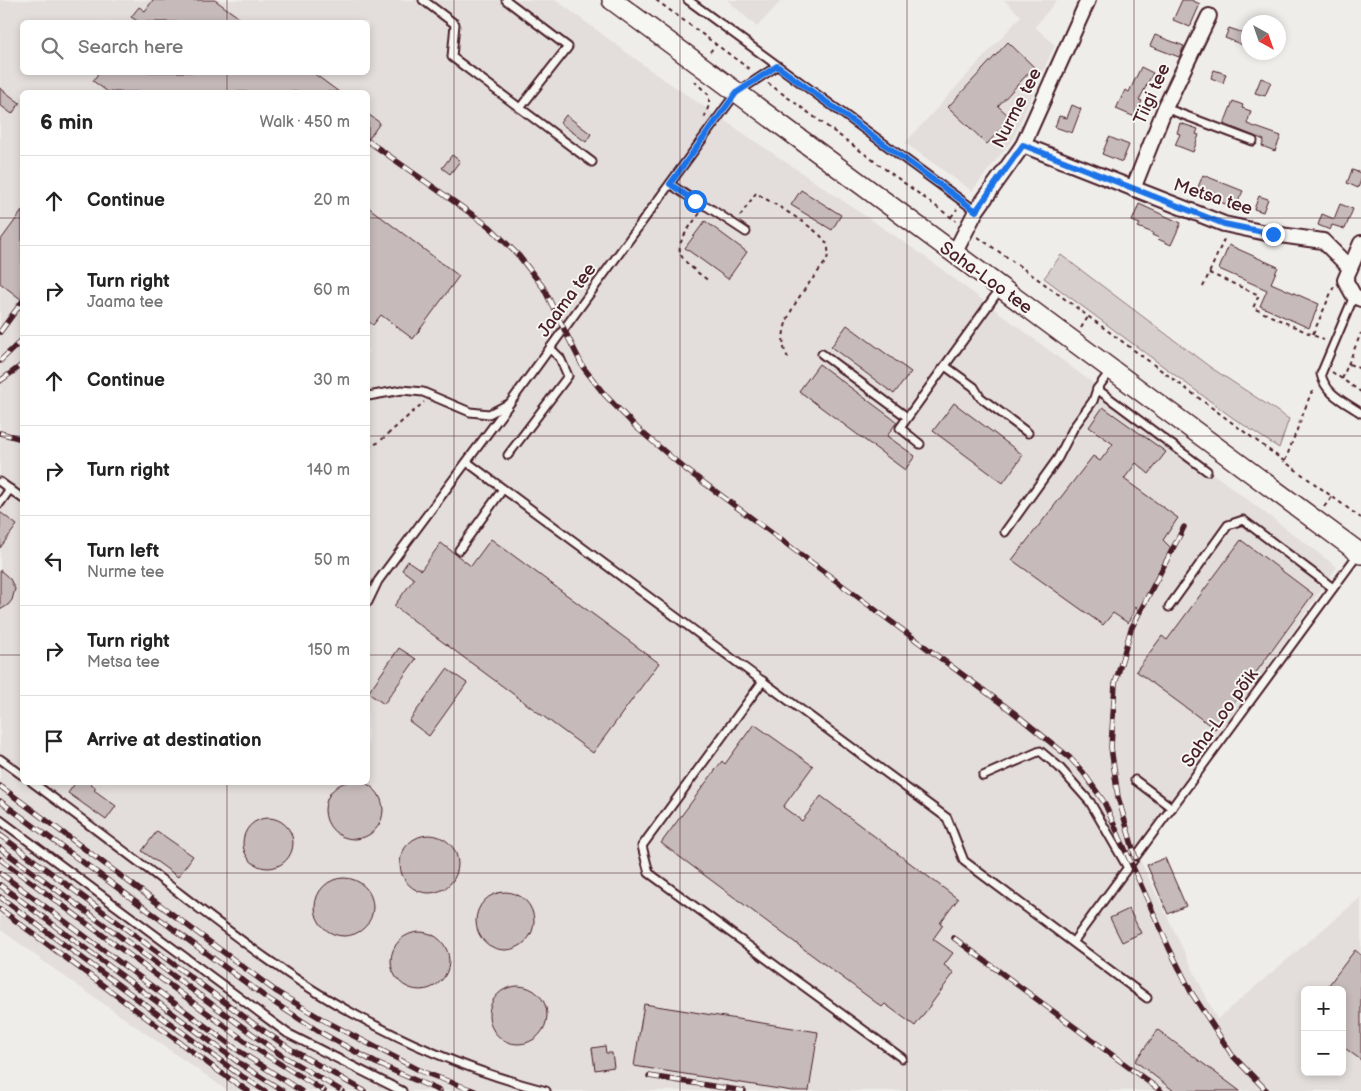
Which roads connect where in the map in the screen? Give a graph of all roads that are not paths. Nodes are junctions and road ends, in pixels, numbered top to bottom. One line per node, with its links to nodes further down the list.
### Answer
1 (423, 0): 9 (lane)
2 (506, 0): 9 (lane)
3 (612, 0): 8 (main road, Saha-Loo tee)
4 (688, 0): 7 (lane)
5 (1088, 0): 12 (street, Nurme tee)
6 (1210, 16): 10 (street, Tiigi tee)
7 (777, 66): 8 (lane); 16 (lane)
8 (736, 93): 14 (lane, Jaama tee); 19 (main road, Saha-Loo tee)
9 (520, 108): 13 (lane)
10 (1165, 108): 11 (lane); 15 (street, Tiigi tee)
11 (1253, 141)
12 (1023, 145): 15 (street, Metsa tee); 16 (street, Nurme tee)
13 (592, 162)
14 (670, 184): 17 (lane); 23 (lane, Jaama tee)
15 (1133, 189): 20 (street, Metsa tee)
16 (976, 211): 19 (street, Nurme tee)
17 (746, 232)
18 (1361, 243): 20 (street)
19 (954, 254): 21 (main road, Saha-Loo tee)
20 (1348, 274): 22 (street, Metsa tee)
21 (1000, 288): 25 (lane); 26 (main road, Saha-Loo tee)
22 (1357, 297): 30 (lane)
23 (550, 348): 29 (lane, Jaama tee); 34 (lane)
24 (822, 354): 31 (lane)
25 (945, 366): 31 (lane); 32 (lane)
26 (1112, 370): 27 (lane); 44 (main road, Saha-Loo tee)
27 (1098, 389): 36 (lane); 42 (lane)
28 (370, 396): 29 (lane, Jaama tee)
29 (510, 403): 35 (lane)
30 (1361, 413)
31 (908, 417): 33 (lane)
32 (1028, 433)
33 (920, 444)
34 (508, 455)
35 (467, 462): 39 (lane); 46 (lane)
36 (1207, 471)
37 (0, 482): 38 (lane)
38 (10, 489): 40 (lane); 41 (lane)
39 (503, 489): 43 (lane); 48 (lane)
40 (20, 496)
41 (0, 503)
42 (1005, 532)
43 (459, 550)
44 (1360, 553): 45 (lane, Saha-Loo põik)
45 (1334, 588): 47 (lane); 54 (lane, Saha-Loo põik)
46 (370, 598)
47 (1169, 607)
48 (763, 681): 57 (lane); 59 (lane)
49 (0, 759): 50 (lane)
50 (20, 774)
51 (983, 776): 56 (lane)
52 (1135, 780): 54 (lane)
53 (36, 785): 61 (lane)
54 (1172, 808): 56 (lane, Saha-Loo põik)
55 (0, 820): 60 (lane)
56 (1128, 868): 57 (lane, Saha-Loo põik)
57 (1073, 942): 58 (lane)
58 (1147, 998)
59 (902, 1058)
60 (402, 1091)
61 (546, 1091)

